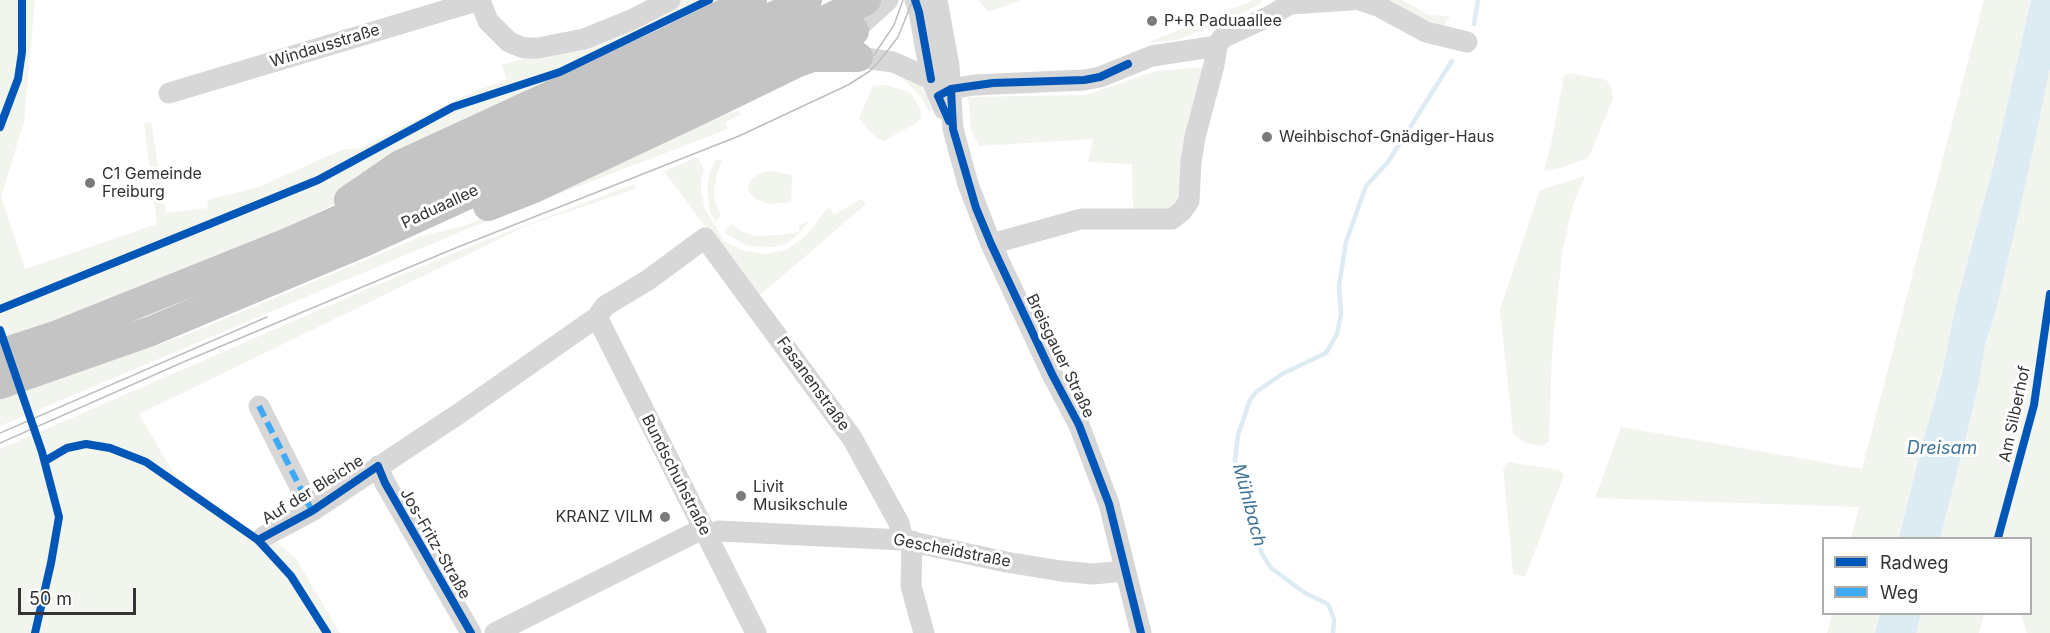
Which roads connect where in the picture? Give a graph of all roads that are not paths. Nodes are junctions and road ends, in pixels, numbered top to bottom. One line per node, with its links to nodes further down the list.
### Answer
1 (480, 0): 2 (street); 15 (street, Windausstraße)
2 (670, 0)
3 (752, 0): 17 (highway)
4 (807, 0): 17 (highway, Paduaallee)
5 (888, 0): 11 (street)
6 (937, 0): 14 (street, Breisgauer Straße)
7 (1351, 0): 9 (street)
8 (1360, 0): 12 (street)
9 (1289, 2): 13 (street)
10 (918, 4): 14 (street, Breisgauer Straße)
11 (862, 26): 14 (street); 18 (highway, Paduaallee); 18 (highway)
12 (1467, 42)
13 (1217, 46): 14 (street); 19 (street)
14 (940, 88): 19 (street, Breisgauer Straße)
15 (169, 93)
16 (705, 238): 20 (street, Auf der Bleiche); 28 (street, Fasanenstraße)
17 (290, 242): 21 (highway, Paduaallee)
18 (359, 244): 22 (highway, Paduaallee)
19 (991, 244): 29 (street, Breisgauer Straße)
20 (597, 317): 24 (street, Auf der Bleiche); 26 (street, Bundschuhstraße)
21 (0, 354)
22 (0, 384)
23 (259, 406): 25 (street, Auf der Bleiche)
24 (378, 466): 25 (street, Auf der Bleiche); 30 (street, Jos-Fritz-Straße)
25 (312, 511): 27 (street, Auf der Bleiche)
26 (706, 532): 28 (street, Gescheidstraße); 31 (street, Gescheidstraße); 32 (street, Bundschuhstraße)
27 (263, 537)
28 (907, 540): 29 (street, Gescheidstraße); 33 (street, Fasanenstraße)
29 (1125, 571): 34 (street, Breisgauer Straße)
30 (471, 633)
31 (495, 633)
32 (756, 633)
33 (924, 633)
34 (1141, 633)

